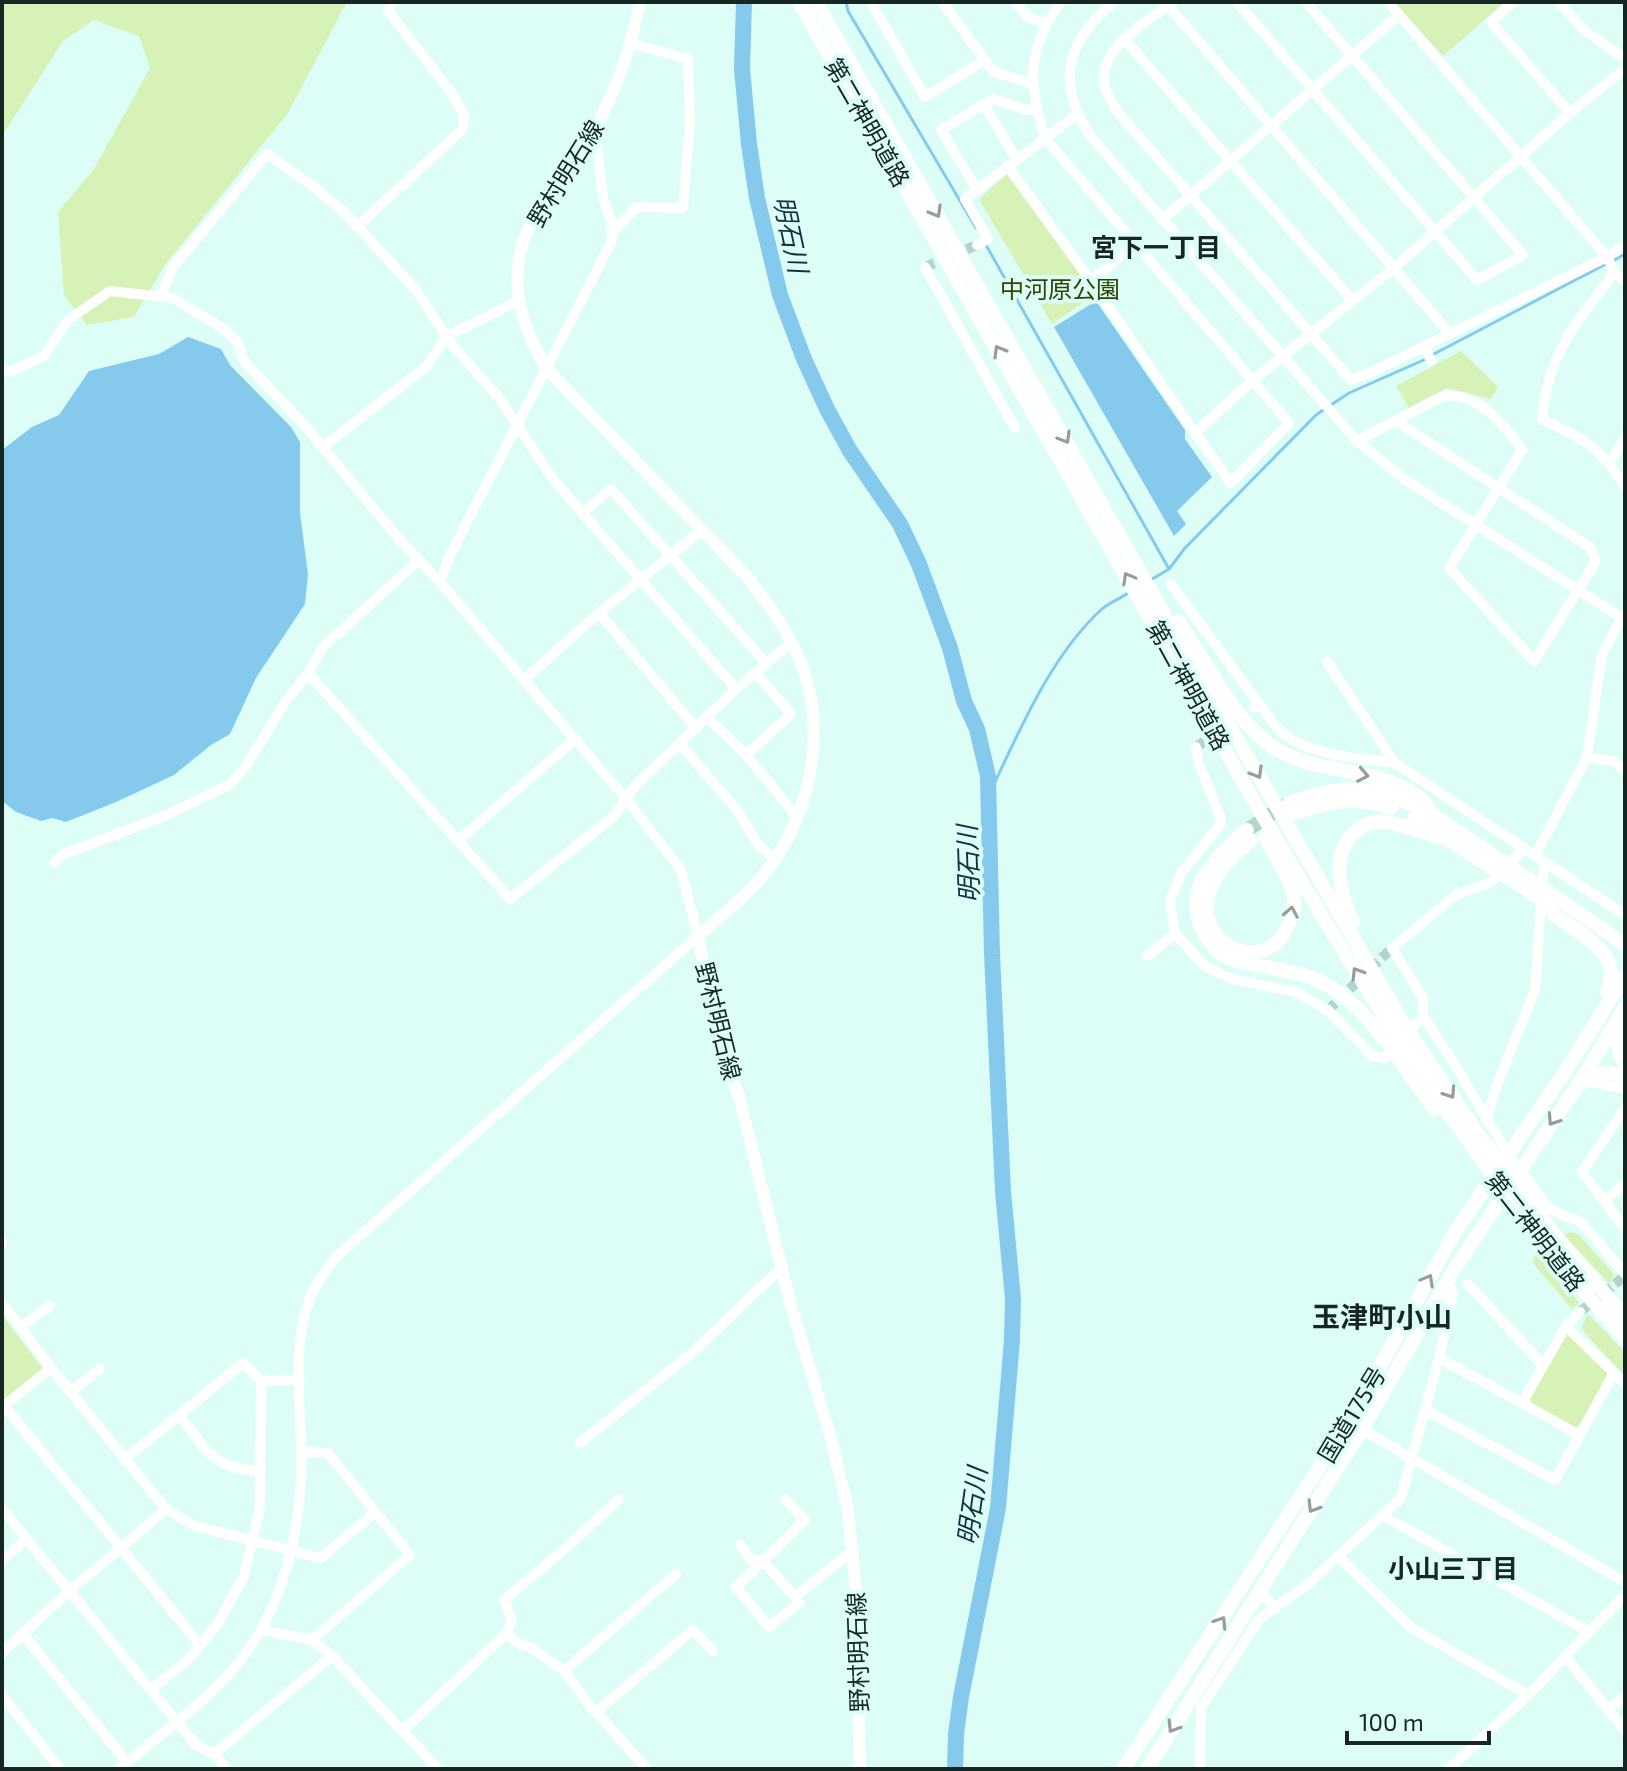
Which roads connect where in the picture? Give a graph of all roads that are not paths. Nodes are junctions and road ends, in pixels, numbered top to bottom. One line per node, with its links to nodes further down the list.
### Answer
1 (393, 2): 40 (street)
2 (640, 2): 19 (main road, 野村明石線)
3 (799, 2): 77 (highway, 第二神明道路, one-way to 3)
4 (816, 2): 77 (highway, 第二神明道路, one-way to 77)
5 (871, 2): 22 (street)
6 (942, 2): 22 (street)
7 (1015, 2): 17 (street)
8 (1061, 2): 17 (street)
9 (1114, 2): 29 (street)
10 (1237, 2): 25 (street)
11 (1306, 2): 20 (street)
12 (1388, 2): 16 (street)
13 (1513, 2): 28 (street)
14 (1559, 2): 21 (street)
15 (1169, 3): 18 (street); 30 (street)
16 (1399, 15): 20 (street); 33 (street)
17 (1046, 24): 24 (street)
18 (1125, 40): 34 (street); 37 (street)
19 (632, 44): 31 (main road, 野村明石線); 42 (street)
20 (1352, 56): 25 (street); 38 (street)
21 (1625, 59)
22 (985, 60): 24 (street)
23 (1625, 69): 28 (street)
24 (1032, 84): 27 (street)
25 (1313, 90): 30 (street); 41 (street)
26 (984, 105): 27 (street); 35 (street); 36 (street)
27 (1036, 109): 32 (street)
28 (1570, 113): 33 (street)
29 (1076, 115): 32 (street); 39 (street)
30 (1272, 125): 34 (street); 48 (street)
31 (595, 129): 42 (street); 53 (main road, 野村明石線)
32 (1045, 138): 35 (street); 43 (street)
33 (1522, 156): 38 (street); 46 (street)
34 (1230, 161): 37 (street); 54 (street)
35 (1013, 163): 36 (street); 50 (street)
36 (977, 190): 44 (street)
37 (1190, 195): 39 (street); 55 (street)
38 (1474, 198): 41 (street); 41 (street)
39 (1162, 220): 59 (street)
40 (357, 227): 52 (street); 57 (street)
41 (1435, 232): 48 (street)
42 (612, 233): 62 (street)
43 (1135, 244): 50 (street); 63 (street)
44 (977, 245)
45 (1625, 245): 46 (street)
46 (1607, 257): 49 (street); 56 (street)
47 (925, 267): 66 (street)
48 (1394, 268): 54 (street); 56 (street)
49 (1614, 271): 51 (street); 71 (street)
50 (1091, 281): 67 (street)
51 (1625, 282)
52 (161, 296): 61 (street); 70 (street)
53 (518, 301): 57 (street); 62 (main road, 野村明石線)
54 (1353, 301): 55 (street)
55 (1311, 334): 58 (street); 59 (street)
56 (1450, 334): 58 (street)
57 (447, 336): 65 (street); 70 (street)
58 (1424, 346): 60 (street)
59 (1282, 357): 63 (street); 69 (street)
60 (1431, 361)
61 (2, 368)
62 (547, 369): 65 (street); 76 (main road, 野村明石線)
63 (1253, 380): 67 (street); 67 (street)
64 (1396, 421): 69 (street); 73 (street); 73 (street)
65 (517, 424): 74 (street); 81 (street)
66 (1015, 428)
67 (1195, 433)
68 (1625, 437): 71 (street)
69 (1357, 441): 75 (street)
70 (323, 447): 79 (street)
71 (1610, 463): 72 (street)
72 (1625, 487)
73 (1498, 488): 75 (street); 83 (street)
74 (583, 512): 78 (street); 80 (street)
75 (1476, 525): 83 (street); 83 (street)
76 (702, 530): 78 (street); 87 (main road, 野村明石線)
77 (1113, 536): 84 (highway, 第二神明道路, one-way to 77); 84 (highway, 第二神明道路)
78 (671, 556): 80 (street); 89 (street)
79 (419, 560): 81 (street); 90 (street)
80 (641, 580): 85 (street); 93 (street)
81 (440, 582): 92 (street)
82 (1171, 584): 101 (street)
83 (1578, 590): 86 (street)
84 (1159, 610): 103 (highway, 第二神明道路); 105 (highway, one-way to 105); 120 (highway, 第二神明道路, one-way to 120)
85 (599, 613): 92 (street); 95 (street)
86 (1624, 617): 100 (street)
87 (792, 642): 89 (street); 106 (main road, 野村明石線)
88 (1327, 662): 101 (street)
89 (766, 663): 91 (street)
90 (308, 673): 108 (street); 113 (street)
91 (756, 673): 93 (street); 99 (street)
92 (524, 680): 96 (street)
93 (736, 689): 94 (street)
94 (708, 718): 95 (street); 99 (street)
95 (697, 729): 97 (street)
96 (575, 739): 104 (street); 108 (street)
97 (681, 745): 104 (street); 111 (street)
98 (1196, 747): 117 (street)
99 (746, 755): 106 (street)
100 (1587, 757): 102 (street); 112 (street)
101 (1395, 763): 109 (street)
102 (1625, 772)
103 (1243, 782): 129 (highway, 第二神明道路, one-way to 103); 129 (highway, one-way to 103)
104 (627, 800): 108 (street); 119 (street)
105 (1435, 817): 107 (highway); 110 (highway)
106 (798, 818): 111 (main road, 野村明石線)
107 (1451, 840): 110 (highway); 120 (highway)
108 (458, 841)
109 (1523, 849): 112 (street); 127 (street)
110 (1480, 853): 114 (highway); 115 (highway)
111 (776, 859): 119 (main road, 野村明石線)
112 (1540, 859): 116 (street); 136 (street)
113 (54, 863)
114 (1532, 880): 118 (highway); 121 (highway)
115 (1537, 896): 122 (highway); 126 (highway)
116 (1625, 915)
117 (1175, 934): 123 (street); 127 (street)
118 (1625, 934)
119 (698, 936): 143 (main road, 野村明石線); 159 (street)
120 (1355, 940): 129 (highway, 第二神明道路)
121 (1625, 945)
122 (1625, 955)
123 (1147, 956)
124 (1625, 976): 126 (highway, 国道175号)
125 (1625, 1007): 131 (highway, 国道175号)
126 (1600, 1015): 137 (highway, 国道175号)
127 (1423, 1016): 136 (street)
128 (1625, 1016): 130 (highway)
129 (1398, 1039): 142 (highway, 第二神明道路, one-way to 142); 142 (highway, 第二神明道路)
130 (1625, 1062)
131 (1585, 1074): 132 (highway); 133 (highway, 国道175号)
132 (1625, 1076)
133 (1574, 1087): 134 (street); 138 (highway, 国道175号, one-way to 138)
134 (1625, 1089)
135 (1625, 1108): 140 (street)
136 (1486, 1120): 137 (street)
137 (1508, 1154): 138 (street); 166 (highway, 国道175号, one-way to 137)
138 (1520, 1170): 144 (street); 145 (highway, 国道175号)
139 (1625, 1184): 140 (street)
140 (1604, 1201): 141 (street)
141 (1625, 1228)
142 (1548, 1237): 150 (highway, 第二神明道路); 153 (highway, 第二神明道路)
143 (783, 1266): 169 (street); 184 (main road, 野村明石線)
144 (1625, 1274)
145 (1447, 1281): 154 (street); 167 (highway, 国道175号)
146 (1468, 1284): 155 (street)
147 (2, 1303): 152 (street)
148 (50, 1306): 152 (street)
149 (1580, 1312): 151 (street)
150 (1625, 1317)
151 (1566, 1326): 155 (street); 158 (street)
152 (20, 1327): 156 (street)
153 (1625, 1338)
154 (1439, 1358): 163 (street); 164 (street)
155 (1543, 1365): 163 (street)
156 (51, 1368): 162 (street); 183 (street)
157 (100, 1369): 162 (street)
158 (1614, 1373): 161 (street); 168 (street)
159 (300, 1380): 160 (street); 170 (street)
160 (261, 1381): 165 (street); 173 (street)
161 (1625, 1384)
162 (70, 1392): 171 (street)
163 (1522, 1403): 168 (street)
164 (1425, 1410): 168 (street); 172 (street)
165 (179, 1415): 171 (street); 173 (street)
166 (1349, 1422): 167 (street); 219 (highway, 国道175号, one-way to 166)
167 (1361, 1431): 172 (street); 192 (highway, 国道175号, one-way to 192)
168 (1579, 1435)
169 (580, 1443)
170 (301, 1452): 178 (street); 185 (street)
171 (124, 1460): 177 (street)
172 (1412, 1460): 179 (street); 190 (street)
173 (261, 1471): 181 (street)
174 (619, 1499): 199 (street)
175 (785, 1499): 188 (street)
176 (2, 1509): 180 (street)
177 (166, 1509): 181 (street); 183 (street)
178 (375, 1512): 185 (street); 200 (street)
179 (1384, 1516): 186 (street); 197 (street)
180 (27, 1539): 187 (street); 191 (street)
181 (253, 1541): 185 (street); 201 (street)
182 (740, 1545): 188 (street)
183 (121, 1548): 191 (street); 201 (street)
184 (852, 1551): 194 (street); 226 (main road, 野村明石線)
185 (293, 1552): 196 (street)
186 (1338, 1556): 195 (street); 210 (street)
187 (2, 1560)
188 (763, 1561): 194 (street); 194 (street)
189 (676, 1574): 206 (street)
190 (1625, 1582)
191 (69, 1591): 198 (street); 208 (street)
192 (1259, 1592): 195 (street); 207 (highway, 国道175号)
193 (1625, 1595): 197 (street)
194 (795, 1597)
195 (1276, 1608): 207 (street)
196 (261, 1630): 200 (street); 214 (street)
197 (1589, 1632): 205 (street)
198 (22, 1633): 203 (street); 220 (street)
199 (506, 1634): 206 (street); 215 (street)
200 (312, 1640): 204 (street)
201 (200, 1645): 208 (street)
202 (713, 1651): 213 (street)
203 (2, 1653)
204 (332, 1656): 215 (street); 217 (street)
205 (1565, 1656): 210 (street); 212 (street)
206 (564, 1671): 213 (street)
207 (1212, 1677): 221 (highway, 国道175号, one-way to 221); 227 (street)
208 (150, 1690): 214 (street)
209 (2, 1695): 222 (street)
210 (1528, 1695): 218 (street)
211 (1625, 1696): 212 (street)
212 (1608, 1710): 216 (street)
213 (596, 1712): 225 (street)
214 (177, 1722): 217 (street); 220 (street)
215 (402, 1731): 224 (street)
216 (1625, 1731)
217 (214, 1754): 223 (street)
218 (1461, 1759): 228 (street); 229 (street)
219 (1127, 1763): 221 (street)
220 (123, 1765)
221 (1150, 1768)
222 (60, 1769)
223 (227, 1769)
224 (438, 1769)
225 (647, 1769)
226 (860, 1769)
227 (1200, 1769)
228 (1449, 1769)
229 (1471, 1769)

